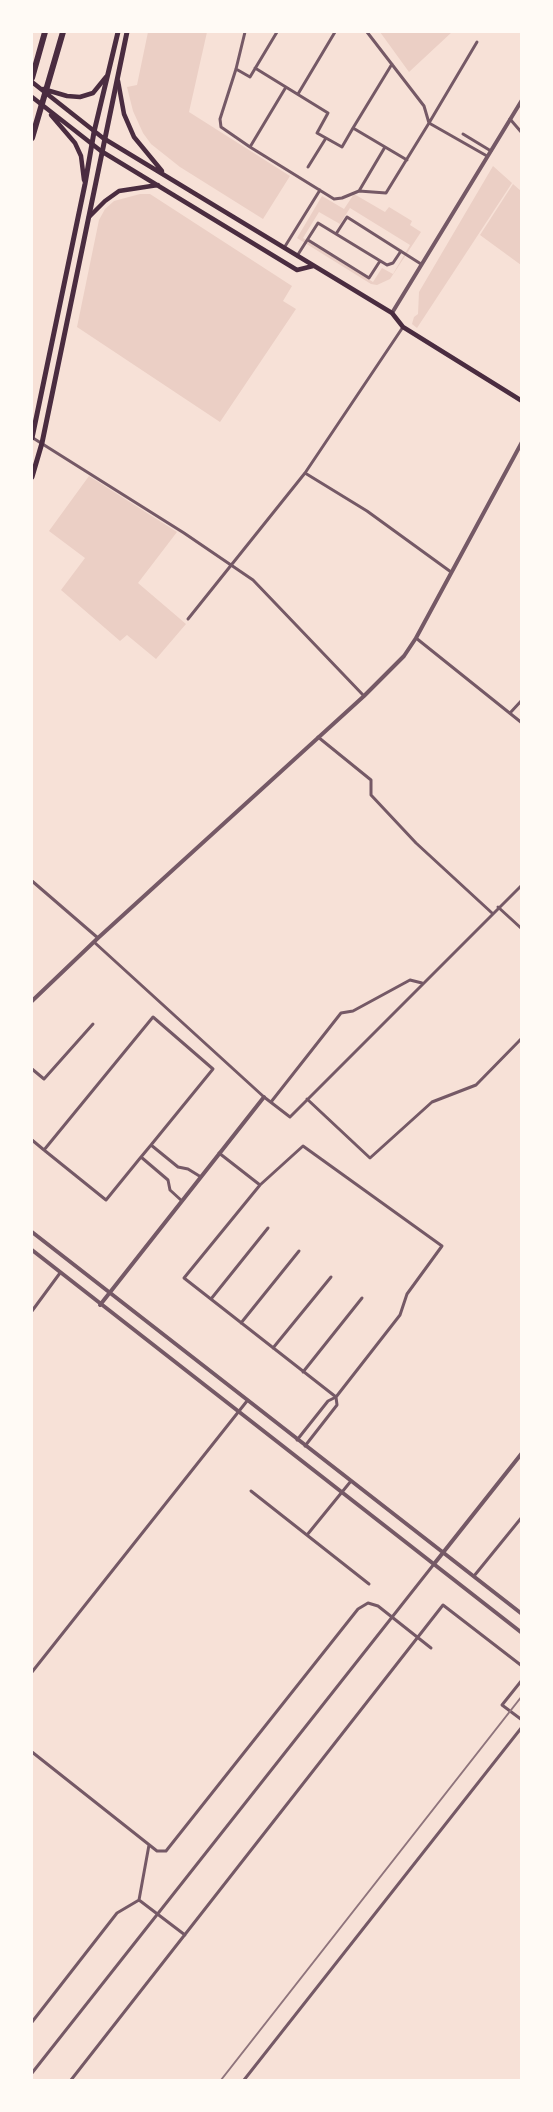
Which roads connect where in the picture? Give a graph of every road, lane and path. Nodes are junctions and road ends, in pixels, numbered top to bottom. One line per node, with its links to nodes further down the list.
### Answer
1 (45, 32): 15 (highway)
2 (63, 32): 28 (highway)
3 (118, 32): 13 (main road)
4 (127, 32): 14 (main road)
5 (245, 32): 12 (street)
6 (277, 32): 11 (street)
7 (335, 32): 18 (street)
8 (367, 32): 10 (street)
9 (477, 42): 23 (street)
10 (392, 64): 23 (street); 24 (street)
11 (255, 68): 12 (street); 16 (street)
12 (236, 69): 32 (street)
13 (108, 75): 17 (main road); 25 (main road)
14 (117, 76): 29 (main road); 39 (main road)
15 (32, 77): 17 (main road)
16 (286, 87): 18 (street); 32 (street)
17 (40, 88): 25 (main road)
18 (298, 94): 30 (street)
19 (32, 97): 21 (main road)
20 (522, 100): 22 (street)
21 (45, 108): 31 (main road); 40 (main road)
22 (510, 119): 26 (street); 35 (street)
23 (429, 123): 36 (street); 37 (street)
24 (353, 128): 30 (street); 33 (street)
25 (94, 132): 29 (main road); 31 (main road)
26 (522, 133)
27 (463, 134): 35 (street)
28 (32, 138)
29 (103, 138): 34 (main road); 39 (main road)
30 (326, 138): 38 (street)
31 (92, 144): 34 (main road); 40 (main road)
32 (250, 147): 42 (street)
33 (385, 147): 37 (street); 43 (street)
34 (101, 151): 41 (main road); 44 (main road)
35 (491, 151): 36 (street)
36 (487, 156): 51 (street)
37 (407, 160): 43 (street)
38 (308, 167)
39 (165, 176): 47 (main road)
40 (85, 184): 56 (main road)
41 (159, 185): 44 (main road); 52 (main road)
42 (320, 190): 43 (street); 47 (street)
43 (358, 191)
44 (87, 219): 58 (main road)
45 (336, 234): 46 (street); 48 (street); 50 (street)
46 (308, 240): 49 (street); 50 (street)
47 (284, 248): 49 (main road)
48 (401, 251): 50 (street); 51 (street)
49 (297, 256): 52 (main road)
50 (380, 261)
51 (421, 264): 53 (street)
52 (313, 266): 53 (main road)
53 (392, 313): 54 (main road)
54 (403, 327): 55 (main road); 59 (street)
55 (522, 401)
56 (32, 437): 58 (street)
57 (522, 442): 62 (street)
58 (42, 443): 60 (main road); 61 (street)
59 (305, 473): 61 (street); 62 (street)
60 (32, 477)
61 (232, 565): 63 (street); 65 (street)
62 (451, 572): 64 (street)
63 (188, 619)
64 (416, 638): 65 (street); 67 (street)
65 (364, 696): 69 (street)
66 (522, 700): 67 (street)
67 (510, 713): 68 (street)
68 (522, 723)
69 (318, 737): 73 (street); 75 (street)
70 (32, 880): 75 (street)
71 (522, 885): 72 (street)
72 (498, 907): 73 (street); 74 (street)
73 (492, 913): 77 (street)
74 (522, 929)
75 (98, 938): 76 (street)
76 (93, 942): 78 (street); 82 (street)
77 (422, 984): 83 (street); 84 (street)
78 (32, 1001)
79 (93, 1024): 81 (street)
80 (522, 1038): 83 (street)
81 (32, 1069)
82 (264, 1097): 84 (street); 88 (street)
83 (307, 1099): 84 (street)
84 (271, 1102)
85 (32, 1140): 87 (street)
86 (151, 1145): 87 (street); 89 (street); 90 (street)
87 (44, 1150): 89 (street)
88 (219, 1153): 90 (street); 91 (street)
89 (141, 1157): 92 (street)
90 (201, 1177): 92 (street)
91 (260, 1185): 101 (street); 107 (street)
92 (182, 1201): 99 (street)
93 (268, 1228): 101 (street)
94 (32, 1232): 99 (street)
95 (32, 1250): 97 (street)
96 (299, 1251): 104 (street)
97 (60, 1273): 102 (street); 103 (street)
98 (331, 1277): 105 (street)
99 (109, 1293): 102 (street); 108 (street)
100 (362, 1298): 106 (street)
101 (211, 1299): 104 (street)
102 (100, 1305): 109 (street)
103 (32, 1311)
104 (241, 1323): 105 (street)
105 (273, 1348): 106 (street)
106 (303, 1372): 107 (street)
107 (336, 1397): 110 (street); 111 (street)
108 (247, 1401): 109 (street); 110 (street)
109 (238, 1412): 115 (street); 128 (street)
110 (297, 1440): 111 (street)
111 (305, 1446): 113 (street)
112 (522, 1453): 118 (street)
113 (351, 1481): 115 (street); 118 (street)
114 (251, 1491): 117 (street)
115 (341, 1492): 117 (street); 119 (street)
116 (522, 1517): 120 (street)
117 (307, 1535): 121 (street)
118 (443, 1552): 119 (street); 120 (street)
119 (434, 1564): 123 (street); 124 (street)
120 (474, 1576): 122 (street)
121 (369, 1584)
122 (522, 1614)
123 (391, 1616): 125 (street); 133 (street); 135 (street)
124 (522, 1633)
125 (418, 1637): 126 (street); 127 (street); 136 (street)
126 (431, 1648)
127 (522, 1666)
128 (32, 1672)
129 (522, 1680): 130 (street)
130 (522, 1720)
131 (522, 1727): 140 (street)
132 (32, 1752): 133 (street)
133 (149, 1845): 134 (street)
134 (139, 1900): 135 (street); 137 (street)
135 (157, 1914): 136 (street); 138 (street)
136 (185, 1935): 139 (street)
137 (32, 2022)
138 (32, 2073)
139 (71, 2080)
140 (243, 2080)

